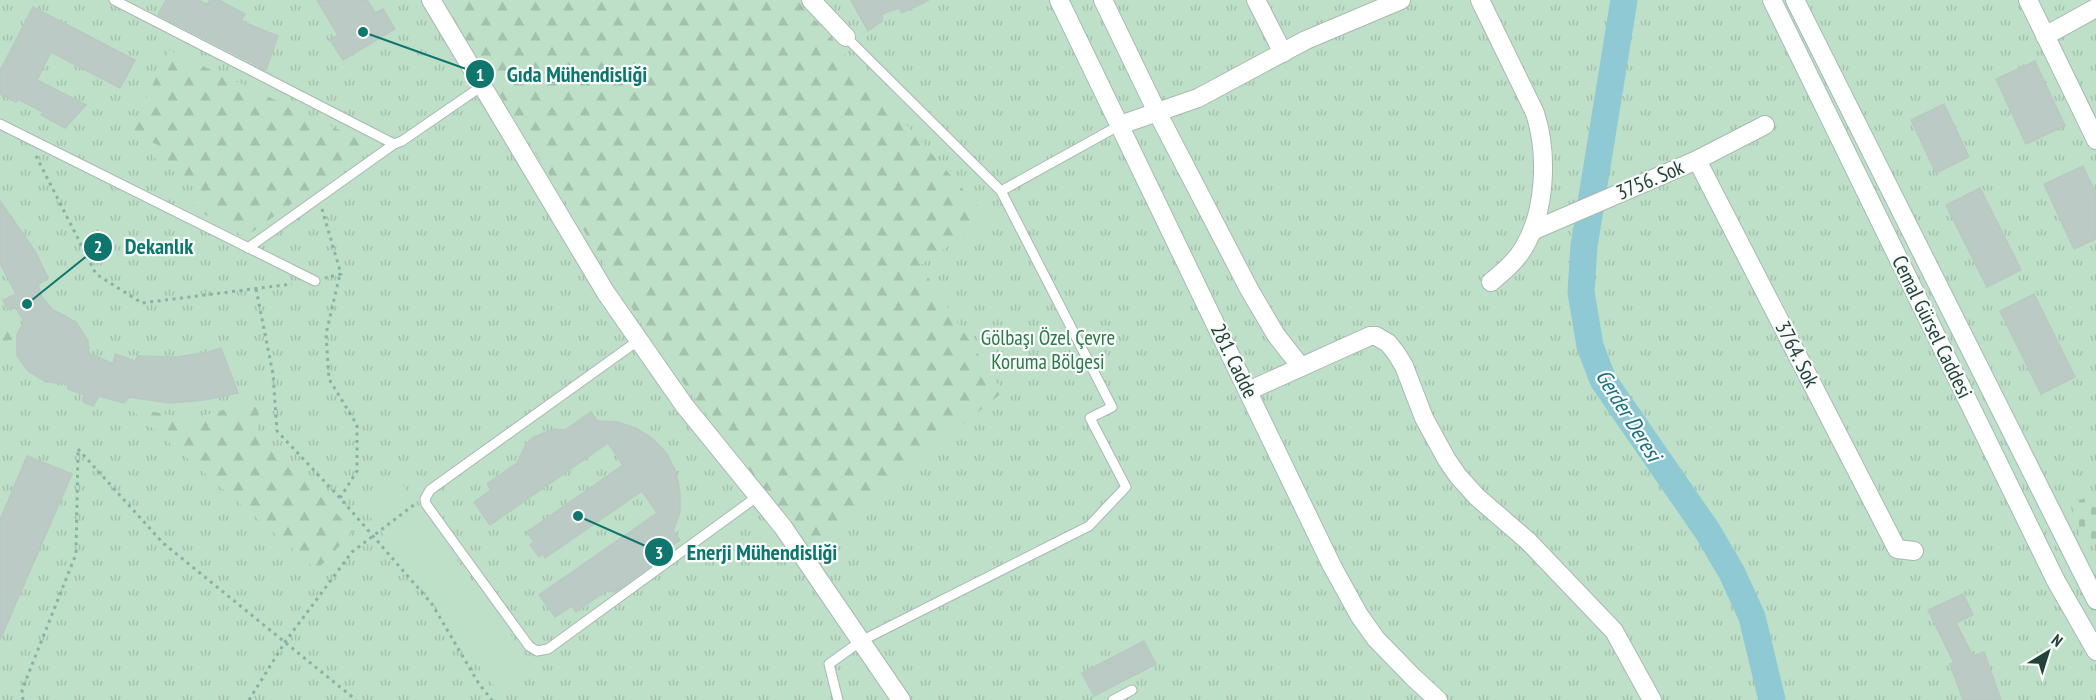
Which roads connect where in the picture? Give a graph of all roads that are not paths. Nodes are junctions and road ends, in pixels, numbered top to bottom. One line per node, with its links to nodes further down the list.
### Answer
1 (114, 0): 22 (lane)
2 (431, 0): 16 (street)
3 (812, 0): 14 (street)
4 (1059, 0): 19 (street, 281. Cadde)
5 (1103, 0): 17 (street)
6 (1256, 0): 15 (street)
7 (1401, 0): 15 (street)
8 (1480, 0): 25 (street)
9 (1772, 0): 36 (street, Cemal Gürsel Caddesi)
10 (1796, 0): 34 (street, Cemal Gürsel Caddesi)
11 (2028, 0): 13 (street)
12 (2096, 8): 13 (street)
13 (2045, 36): 21 (street)
14 (846, 37): 24 (lane)
15 (1283, 53): 17 (street)
16 (482, 86): 22 (lane); 29 (street)
17 (1157, 112): 19 (street); 30 (street)
18 (0, 124): 26 (lane)
19 (1120, 125): 24 (lane); 31 (street, 281. Cadde)
20 (1766, 125): 23 (street, 3756. Sok)
21 (2096, 140)
22 (394, 144): 26 (lane)
23 (1698, 160): 25 (street, 3756. Sok); 33 (street, 3764. Sok)
24 (1001, 190): 35 (lane)
25 (1532, 231): 28 (street)
26 (248, 248): 27 (lane)
27 (315, 281)
28 (1491, 282)
29 (639, 340): 32 (street); 32 (lane)
30 (1301, 367): 31 (street); 42 (street)
31 (1248, 391): 41 (street, 281. Cadde)
32 (758, 496): 35 (street)
33 (1905, 550)
34 (2096, 600)
35 (861, 641): 38 (lane); 39 (street)
36 (2096, 651)
37 (1132, 690): 40 (lane)
38 (838, 700)
39 (901, 700)
40 (1113, 700)
41 (1438, 700)
42 (1652, 700)

